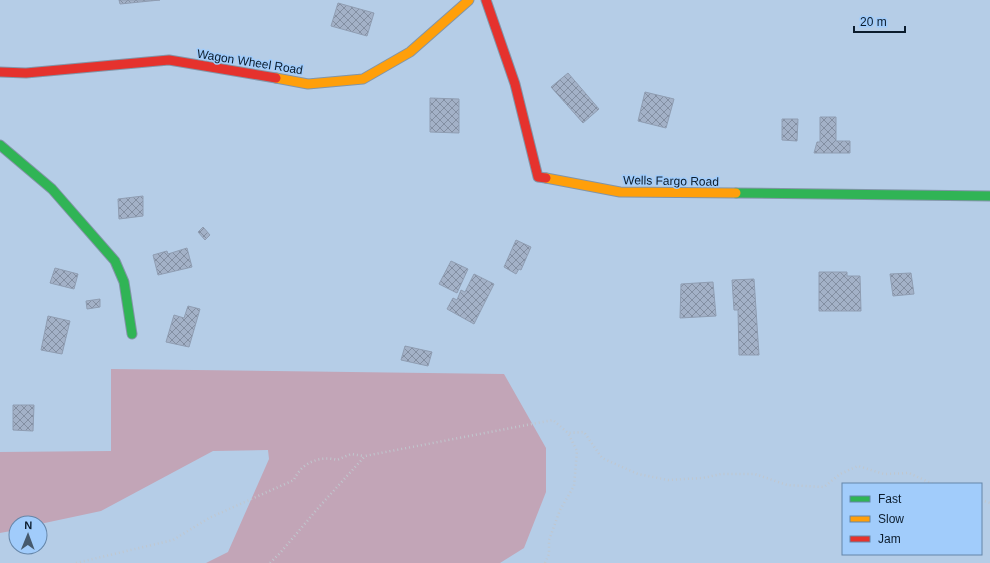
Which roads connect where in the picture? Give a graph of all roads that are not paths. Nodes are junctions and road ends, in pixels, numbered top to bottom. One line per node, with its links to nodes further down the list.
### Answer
1 (469, 0): 3 (street, Wagon Wheel Road)
2 (486, 0): 5 (street, Wells Fargo Road)
3 (0, 72)
4 (0, 145): 6 (street)
5 (990, 196)
6 (132, 334)

